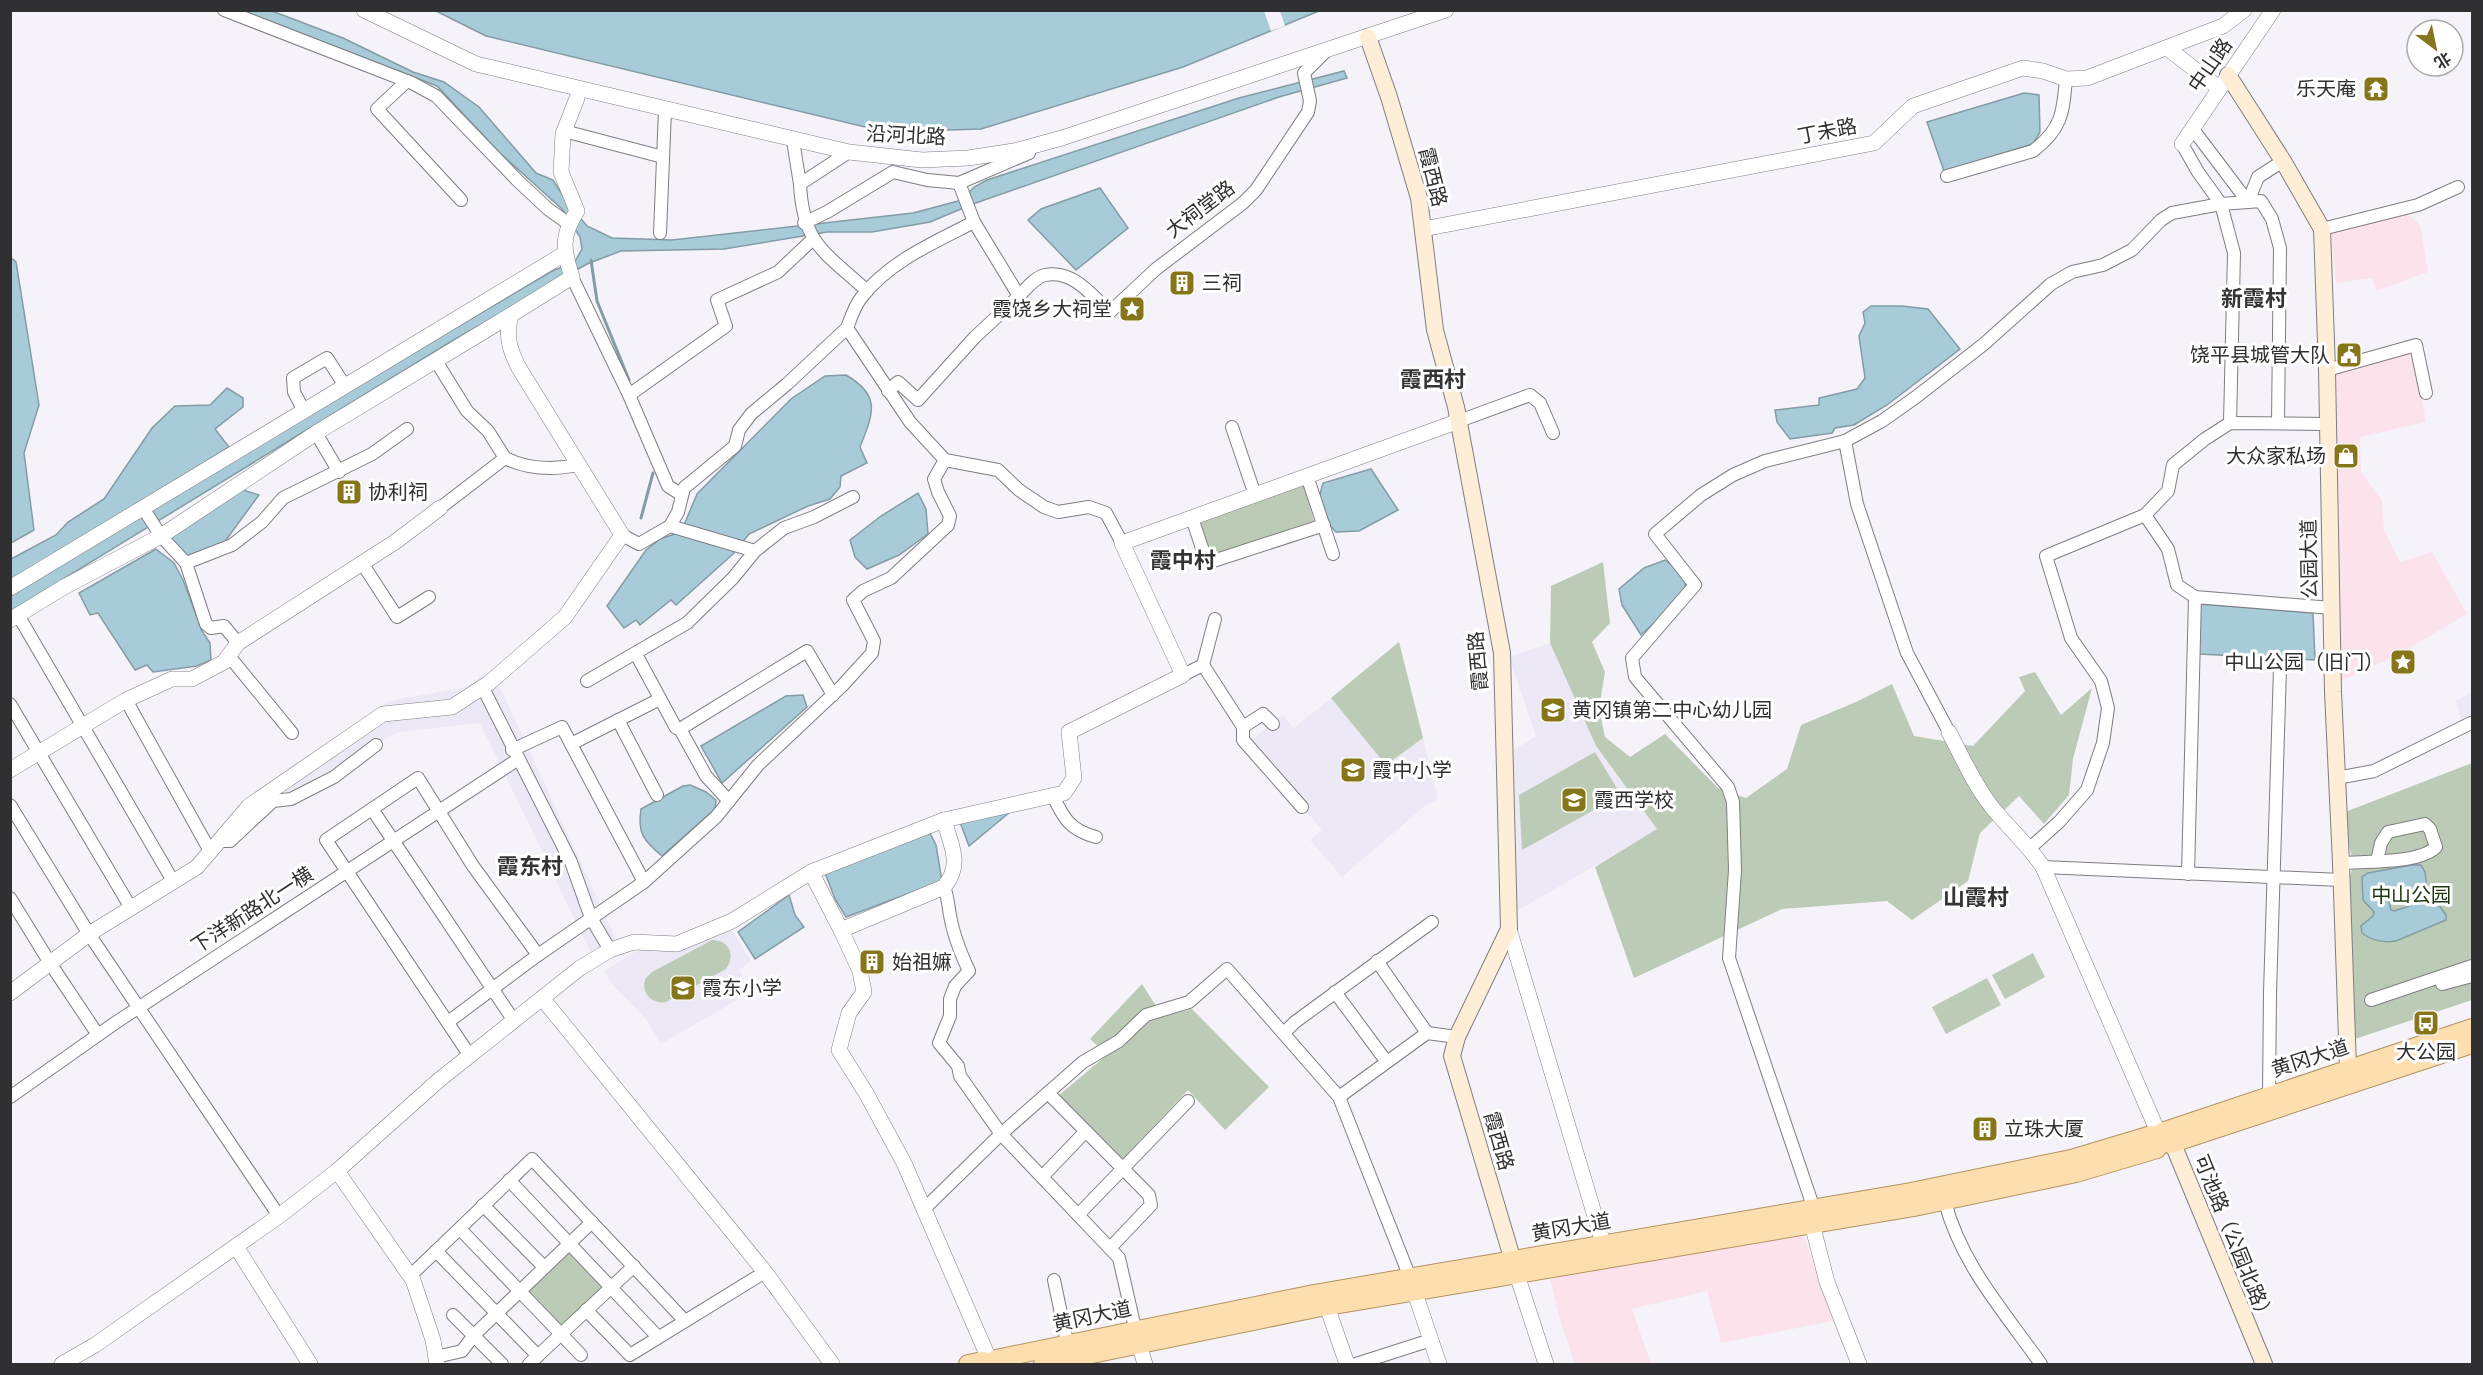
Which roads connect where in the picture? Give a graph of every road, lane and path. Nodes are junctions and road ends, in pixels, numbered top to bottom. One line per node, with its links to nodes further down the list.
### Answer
1 (224, 10): 10 (street)
2 (364, 10): 13 (street, 沿河北路)
3 (1446, 10): 6 (street, 沿河北路)
4 (2244, 10): 7 (street, 丁未路)
5 (2273, 10): 11 (street, 中山路)
6 (1368, 37): 8 (street, 沿河北路); 31 (main road, 霞西路)
7 (2167, 48): 9 (street, 丁未路); 11 (street)
8 (1325, 52): 16 (street, 沿河北路); 38 (street, 大祠堂路)
9 (2066, 79): 22 (street); 31 (street, 丁未路)
10 (407, 81): 26 (street); 29 (street)
11 (2223, 82): 14 (street, 中山路); 21 (main road, 公园大道)
12 (577, 98): 15 (street)
13 (665, 110): 17 (street, 沿河北路); 20 (street)
14 (2192, 128): 18 (street, 中山路); 27 (street)
15 (564, 131): 20 (street); 29 (street)
16 (1062, 138): 19 (street, 沿河北路); 23 (street)
17 (793, 141): 19 (street, 沿河北路); 24 (street)
18 (2182, 144): 28 (street)
19 (849, 152): 24 (street)
20 (663, 157): 34 (street)
21 (2283, 161): 27 (street); 32 (main road, 公园大道)
22 (1947, 176)
23 (959, 183): 30 (street); 33 (street)
24 (800, 184): 33 (street)
25 (2458, 187): 32 (street)
26 (461, 200)
27 (2248, 202): 28 (street); 50 (street)
28 (2221, 204): 49 (street); 56 (street)
29 (573, 217): 35 (street)
30 (974, 222): 37 (street); 38 (street)
31 (1423, 229): 48 (main road, 霞西路)
32 (2322, 229): 42 (main road, 公园大道)
33 (808, 231): 37 (street); 46 (street)
34 (660, 233)
35 (564, 254): 36 (street); 43 (street)
36 (572, 278): 39 (street); 46 (street)
37 (867, 291): 40 (street)
38 (1019, 296): 44 (street)
39 (511, 315): 41 (street); 59 (street)
40 (847, 328): 44 (street); 62 (street)
41 (436, 361): 54 (street); 57 (street)
42 (2327, 370): 45 (street); 51 (main road, 公园大道)
43 (345, 386): 47 (street); 47 (street)
44 (888, 391): 58 (street)
45 (2426, 393)
46 (629, 395): 62 (street)
47 (304, 411): 65 (street)
48 (1459, 421): 55 (street); 61 (street); 137 (main road, 霞西路)
49 (2230, 423): 50 (street); 67 (street)
50 (2278, 423): 51 (street)
51 (2327, 424): 81 (main road, 公园大道)
52 (1232, 427): 63 (street)
53 (407, 429): 60 (street)
54 (316, 433): 60 (street); 72 (street)
55 (1552, 433)
56 (1845, 441): 102 (street); 178 (street)
57 (505, 458): 59 (street); 66 (street)
58 (945, 460): 73 (street); 92 (street)
59 (578, 465): 71 (street)
60 (339, 472): 76 (street)
61 (1307, 476): 63 (street); 69 (street)
62 (682, 495): 70 (street)
63 (1255, 495): 68 (street)
64 (853, 497): 74 (street)
65 (142, 508): 72 (street); 78 (street)
66 (440, 508): 77 (street)
67 (2145, 515): 80 (street); 121 (street)
68 (1192, 518): 69 (street); 73 (street)
69 (1324, 525): 75 (street)
70 (670, 526): 71 (street); 74 (street)
71 (622, 535): 91 (street)
72 (160, 536): 76 (street); 82 (street)
73 (1122, 543): 89 (street)
74 (755, 551): 85 (street)
75 (1334, 554)
76 (186, 563): 84 (street)
77 (362, 563): 79 (street); 84 (street)
78 (10, 588)
79 (429, 597)
80 (2195, 597): 81 (street); 127 (street)
81 (2332, 608): 109 (main road, 公园大道)
82 (14, 617): 99 (street)
83 (1215, 620): 87 (street)
84 (238, 643): 86 (street)
85 (636, 654): 90 (street); 93 (street)
86 (229, 656): 94 (street); 103 (street)
87 (1203, 665): 89 (street); 100 (street)
88 (2280, 668): 128 (street)
89 (1183, 675): 111 (street)
90 (587, 681)
91 (483, 688): 107 (street); 120 (street)
92 (833, 695): 101 (street); 112 (street)
93 (660, 699): 96 (street); 101 (street)
94 (126, 700): 99 (street); 120 (street)
95 (10, 704): 106 (street)
96 (618, 720): 104 (street); 110 (street)
97 (2471, 723): 109 (street)
98 (1273, 724): 100 (street)
99 (82, 726): 106 (street); 130 (street)
100 (1243, 727): 114 (street)
101 (680, 729): 112 (street)
102 (1949, 732): 121 (street)
103 (292, 733)
104 (571, 744): 107 (street, 下洋新路北一横); 131 (street)
105 (376, 745): 120 (street)
106 (39, 753): 108 (street); 134 (street)
107 (515, 755): 116 (street, 下洋新路北一横); 135 (street)
108 (10, 770)
109 (2337, 778): 123 (main road, 公园大道)
110 (657, 795)
111 (1053, 796): 117 (street); 118 (street)
112 (729, 801): 131 (street)
113 (10, 805): 139 (street)
114 (1302, 807)
115 (372, 809): 116 (street); 119 (street); 125 (street)
116 (439, 811): 119 (street, 下洋新路北一横); 141 (street)
117 (944, 820): 126 (street); 132 (street)
118 (1096, 837)
119 (393, 840): 125 (street, 下洋新路北一横); 147 (street)
120 (215, 846): 130 (street)
121 (2030, 848): 124 (street)
122 (2377, 861): 122 (street); 123 (street)
123 (2341, 863): 129 (main road, 公园大道)
124 (2043, 867): 127 (street); 171 (street)
125 (346, 871): 152 (street, 下洋新路北一横); 154 (street)
126 (810, 872): 138 (street); 140 (street)
127 (2187, 874): 128 (street)
128 (2275, 878): 129 (street); 165 (street)
129 (2342, 880): 163 (main road, 公园大道)
130 (173, 881): 134 (street)
131 (644, 882): 135 (street)
132 (944, 887): 138 (street); 170 (street)
133 (10, 898): 143 (street)
134 (131, 908): 139 (street)
135 (591, 918): 140 (street); 141 (street)
136 (1432, 922): 142 (street)
137 (1509, 929): 159 (main road, 霞西路); 186 (street)
138 (841, 930): 179 (street)
139 (89, 934): 143 (street); 152 (street)
140 (610, 950): 150 (street)
141 (538, 955): 147 (street)
142 (1377, 961): 148 (street); 157 (street)
143 (50, 963): 149 (street); 158 (street)
144 (2472, 966): 146 (street)
145 (2472, 976): 146 (street)
146 (2415, 985): 151 (street)
147 (491, 989): 153 (street); 154 (street)
148 (1335, 992): 156 (street); 162 (street)
149 (10, 993)
150 (542, 998): 153 (street); 192 (street)
151 (2371, 1000)
152 (138, 1008): 158 (street, 下洋新路北一横); 181 (street)
153 (514, 1021): 161 (street)
154 (448, 1022): 161 (street)
155 (2472, 1028): 171 (main road, 黄冈大道)
156 (1284, 1033): 164 (street); 167 (street)
157 (1427, 1033): 159 (street); 162 (street)
158 (98, 1035): 166 (street, 下洋新路北一横)
159 (1457, 1037): 194 (main road, 霞西路)
160 (2472, 1044): 171 (main road, 黄冈大道)
161 (470, 1056): 173 (street)
162 (1386, 1062): 167 (street)
163 (2348, 1068)
164 (1048, 1093): 169 (street); 170 (street)
165 (2269, 1095)
166 (10, 1096)
167 (1339, 1097): 193 (street)
168 (1188, 1101): 172 (street)
169 (1085, 1132): 172 (street); 174 (street)
170 (1002, 1134): 174 (street); 179 (street)
171 (2161, 1137): 215 (main road, 黄冈大道); 220 (main road, 黄冈大道); 228 (main road, 可池路（公园北路）); 229 (main road, 可池路（公园北路）)
172 (1123, 1168): 180 (street); 187 (street)
173 (337, 1171): 181 (street); 195 (street)
174 (1042, 1177): 180 (street)
175 (509, 1180): 177 (street); 182 (street); 185 (street)
176 (1945, 1202): 227 (street)
177 (483, 1205): 184 (street); 191 (street)
178 (1813, 1206)
179 (924, 1209): 215 (street)
180 (1078, 1215): 187 (street)
181 (279, 1216): 188 (street)
182 (592, 1222): 185 (street); 190 (street)
183 (1812, 1224): 226 (street)
184 (460, 1229): 189 (street); 198 (street)
185 (569, 1243): 191 (street); 197 (street)
186 (1603, 1244)
187 (1111, 1247): 205 (street)
188 (237, 1248): 216 (street); 217 (street)
189 (436, 1251): 195 (street); 202 (street)
190 (634, 1266): 197 (street); 204 (street)
191 (544, 1267): 198 (street)
192 (765, 1272): 204 (street); 219 (street)
193 (1409, 1275)
194 (1517, 1275): 225 (street)
195 (410, 1276): 214 (street)
196 (1054, 1280): 210 (street)
197 (611, 1287): 201 (street); 208 (street)
198 (519, 1291): 202 (street); 206 (street)
199 (1323, 1292): 222 (street)
200 (1415, 1293): 209 (street)
201 (586, 1310): 206 (street); 208 (street)
202 (497, 1313): 207 (street); 213 (street)
203 (453, 1315): 207 (street)
204 (685, 1321): 208 (street)
205 (1135, 1328)
206 (561, 1334): 212 (street); 213 (street)
207 (474, 1335): 214 (street); 218 (street)
208 (658, 1337)
209 (1431, 1340): 223 (street); 224 (street)
210 (1067, 1342)
211 (1140, 1347): 221 (street)
212 (582, 1355)
213 (534, 1360)
214 (436, 1361)
215 (985, 1362)
216 (66, 1364)
217 (310, 1365)
218 (502, 1365)
219 (832, 1365)
220 (1043, 1365)
221 (1145, 1365)
222 (1347, 1365)
223 (1356, 1365)
224 (1439, 1365)
225 (1546, 1365)
226 (1858, 1365)
227 (2041, 1365)
228 (2253, 1365)
229 (2264, 1365)

